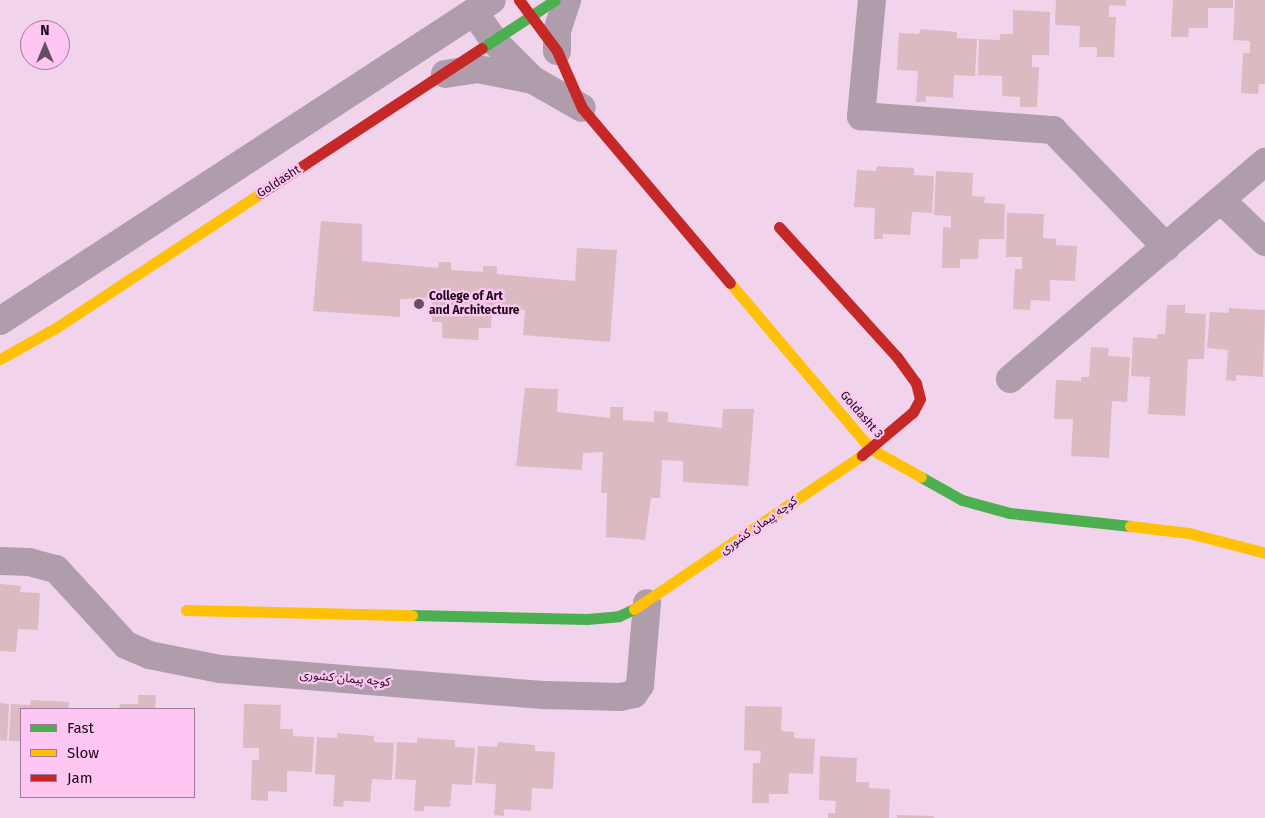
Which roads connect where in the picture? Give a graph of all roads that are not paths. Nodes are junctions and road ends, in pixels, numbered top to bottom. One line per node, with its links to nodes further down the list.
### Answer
1 (519, 0): 6 (street, Goldasht 3)
2 (555, 0): 6 (street, Goldasht)
3 (567, 0): 8 (street)
4 (872, 0): 16 (street)
5 (483, 6): 7 (street); 17 (street)
6 (531, 16): 7 (street, Goldasht); 8 (street, Goldasht 3)
7 (495, 42): 9 (street, Goldasht); 10 (street)
8 (557, 51): 11 (street, Goldasht 3)
9 (445, 74): 10 (street); 19 (street, Goldasht)
10 (533, 80): 11 (street)
11 (582, 108): 22 (street, Goldasht 3)
12 (1265, 162): 13 (street)
13 (1221, 200): 15 (street); 16 (street)
14 (779, 227): 22 (street, کوچه پیمان کشوری)
15 (1265, 242)
16 (1166, 247): 21 (street)
17 (40, 298): 18 (street); 19 (street)
18 (0, 321)
19 (57, 326): 20 (street, Goldasht)
20 (0, 359)
21 (1010, 379)
22 (871, 449): 23 (street, Goldasht 3); 25 (street, کوچه پیمان کشوری)
23 (1265, 554)
24 (0, 561): 25 (street, کوچه پیمان کشوری)
25 (647, 603): 26 (street, کوچه پیمان کشوری)
26 (186, 610)

